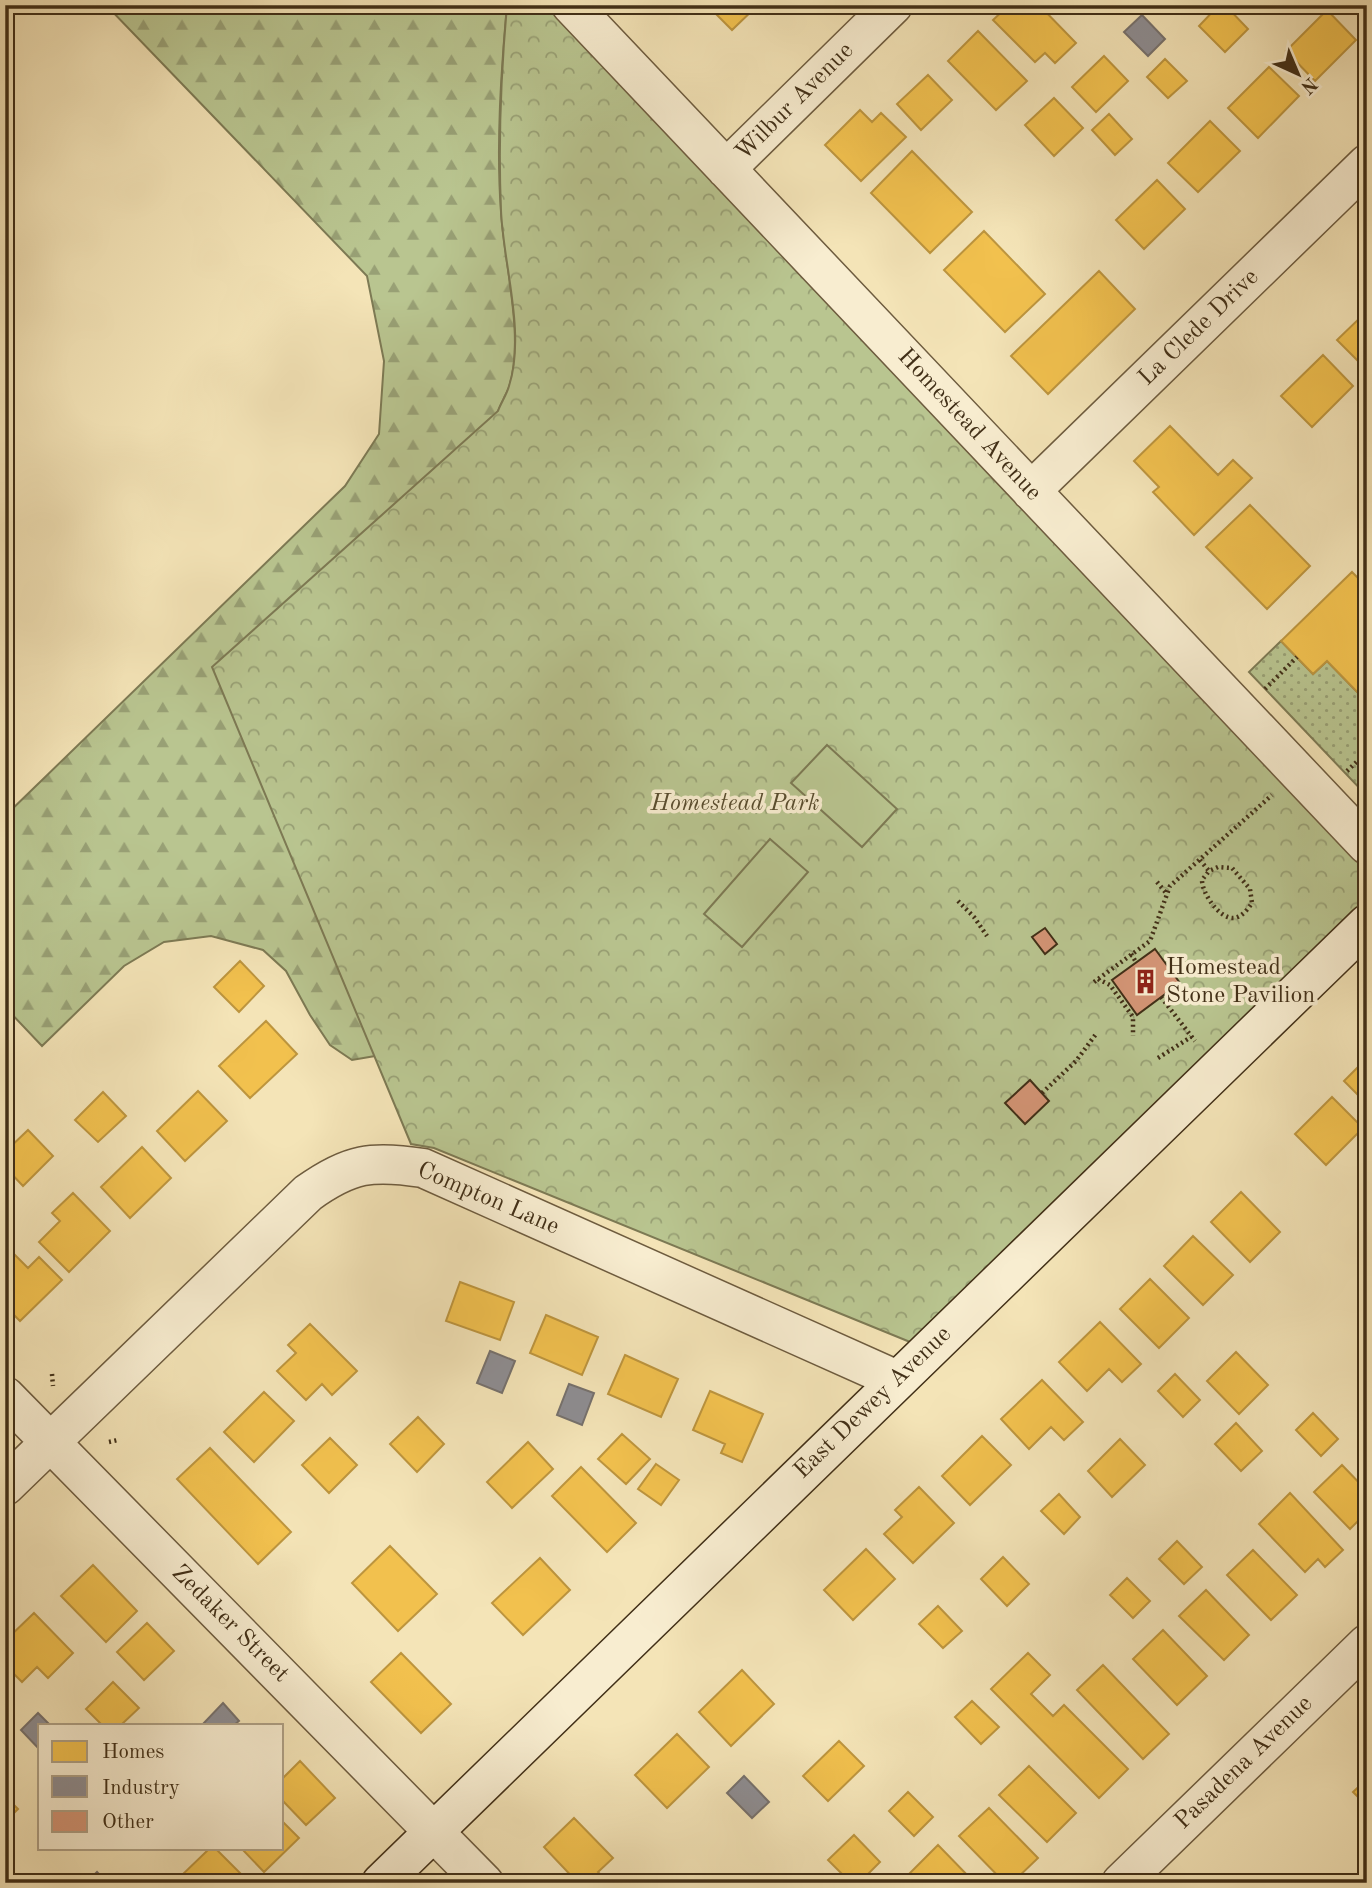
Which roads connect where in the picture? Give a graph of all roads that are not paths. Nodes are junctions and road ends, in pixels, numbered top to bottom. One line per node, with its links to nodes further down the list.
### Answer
1 (571, 5): 4 (street, Homestead Avenue)
2 (893, 5): 4 (street, Wilbur Avenue)
3 (1367, 164): 5 (street, La Clede Drive)
4 (726, 169): 5 (street, Homestead Avenue)
5 (1031, 491): 6 (street, Homestead Avenue)
6 (1367, 845)
7 (1367, 925): 8 (street, East Dewey Avenue)
8 (897, 1380): 10 (street, Compton Lane); 13 (street, East Dewey Avenue)
9 (5, 1396): 10 (street, Zedaker Street)
10 (51, 1442): 11 (street, Compton Lane); 13 (street, Zedaker Street)
11 (5, 1486)
12 (1367, 1644): 16 (street, Pasadena Avenue)
13 (434, 1831): 14 (street, East Dewey Avenue); 15 (street, Zedaker Street)
14 (381, 1883)
15 (484, 1883)
16 (1121, 1883)

